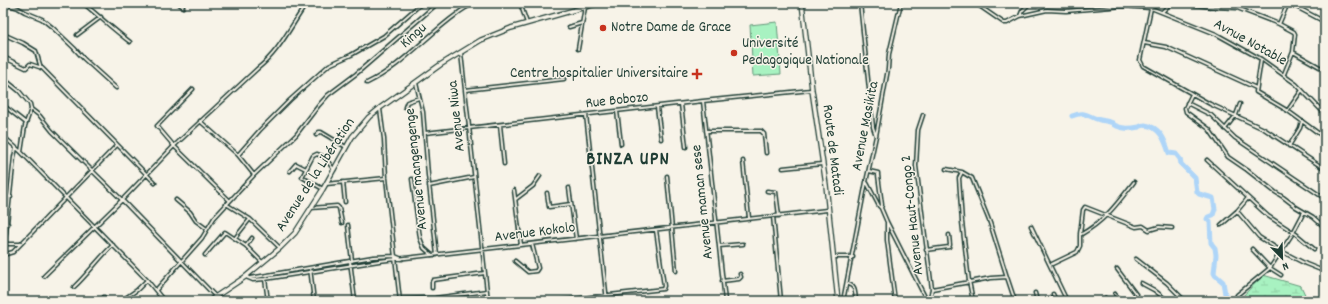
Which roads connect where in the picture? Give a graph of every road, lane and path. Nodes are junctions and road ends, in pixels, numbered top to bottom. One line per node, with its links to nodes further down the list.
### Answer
1 (3, 3): 47 (street)
2 (83, 3): 25 (street)
3 (178, 3): 21 (street)
4 (306, 3): 70 (street)
5 (422, 3): 92 (street)
6 (438, 3): 107 (street)
7 (475, 3): 46 (street, Kingu)
8 (520, 3): 27 (street)
9 (599, 3): 20 (main road, Avenue de la Libération)
10 (802, 3): 51 (main road, Route de Matadi)
11 (860, 3): 80 (street)
12 (901, 3): 80 (street, Avenue Masikita)
13 (965, 3): 14 (street)
14 (969, 3)
15 (975, 3): 24 (street, Avnue Notable)
16 (1030, 3): 24 (street)
17 (1171, 3): 23 (street)
18 (1178, 3): 29 (street)
19 (1288, 3): 26 (street); 29 (street)
20 (584, 5): 27 (main road, Avenue de la Libération); 28 (street)
21 (183, 8)
22 (1151, 8): 23 (street, Avnue Notable); 24 (street, Avnue Notable); 34 (street)
23 (1162, 12): 39 (street, Avnue Notable)
24 (1020, 16)
25 (100, 17): 32 (street); 33 (street)
26 (1325, 22)
27 (527, 23): 36 (main road, Avenue de la Libération)
28 (582, 23): 30 (street); 35 (street)
29 (1279, 24): 37 (street)
30 (569, 27)
31 (3, 34): 40 (street)
32 (77, 35)
33 (130, 42)
34 (1144, 43): 49 (street); 53 (street)
35 (578, 49)
36 (461, 52): 45 (main road, Avenue de la Libération); 50 (street, Avenue Niwa)
37 (1293, 52): 41 (street); 42 (street)
38 (3, 56): 40 (street)
39 (1261, 59): 42 (street, Avnue Notable); 49 (street)
40 (42, 68): 84 (street)
41 (1325, 70)
42 (1284, 74): 52 (street, Avnue Notable)
43 (3, 78): 63 (street)
44 (564, 79): 50 (street)
45 (416, 82): 54 (street, Avenue mangengenge); 62 (main road, Avenue de la Libération)
46 (367, 83)
47 (116, 88)
48 (193, 88): 85 (street)
49 (1256, 88): 65 (street)
50 (465, 90): 74 (street, Avenue Niwa)
51 (812, 90): 55 (street, Rue Bobozo); 96 (main road, Route de Matadi)
52 (1302, 90): 65 (street); 66 (street, Avnue Notable)
53 (1192, 94): 56 (street); 69 (street)
54 (419, 98): 60 (street); 77 (street, Avenue mangengenge)
55 (703, 101): 57 (street, Rue Bobozo); 76 (street, Avenue maman sese)
56 (1187, 103): 75 (street); 140 (street)
57 (681, 104): 61 (street, Rue Bobozo); 87 (street)
58 (1240, 104): 69 (street)
59 (3, 105): 72 (street)
60 (405, 107)
61 (657, 107): 64 (street, Rue Bobozo); 82 (street)
62 (380, 108): 89 (main road, Avenue de la Libération); 111 (street)
63 (31, 109): 72 (street); 102 (street)
64 (617, 111): 67 (street, Rue Bobozo); 83 (street)
65 (1288, 111): 71 (street)
66 (1322, 111)
67 (586, 115): 73 (street, Rue Bobozo); 163 (street)
68 (923, 115): 178 (street, Avenue Haut-Congo 2)
69 (1236, 115): 75 (street); 86 (street)
70 (200, 121): 85 (street); 92 (street)
71 (1302, 121): 81 (street); 86 (street)
72 (26, 123): 90 (street)
73 (500, 125): 74 (street, Rue Bobozo); 95 (street)
74 (469, 128): 77 (street, Rue Bobozo); 110 (street, Avenue Niwa)
75 (1225, 129): 125 (street)
76 (706, 131): 91 (street); 148 (street, Avenue maman sese)
77 (424, 133): 118 (street, Avenue mangengenge)
78 (316, 135): 89 (street)
79 (3, 136): 88 (street)
80 (876, 136): 104 (street, Avenue Masikita)
81 (1325, 138)
82 (661, 139)
83 (621, 144)
84 (117, 145): 102 (street); 106 (street)
85 (174, 146): 106 (street); 132 (street)
86 (1289, 146): 99 (street)
87 (686, 147)
88 (16, 148): 90 (street); 126 (street)
89 (346, 148): 101 (main road, Avenue de la Libération)
90 (22, 152): 127 (street)
91 (766, 153)
92 (238, 155): 107 (street)
93 (1207, 160): 128 (street)
94 (743, 161): 144 (street)
95 (504, 164)
96 (822, 164): 97 (street); 138 (main road, Route de Matadi)
97 (783, 168)
98 (946, 169): 105 (street)
99 (1325, 169)
100 (306, 170): 101 (street); 103 (street); 120 (street)
101 (334, 170): 117 (main road, Avenue de la Libération)
102 (93, 171): 127 (street); 130 (street)
103 (290, 171)
104 (868, 172): 114 (street, Avenue Masikita); 137 (street)
105 (962, 172): 206 (street); 211 (street)
106 (146, 174): 116 (street); 130 (street)
107 (254, 175): 132 (street)
108 (540, 176): 129 (street)
109 (667, 176): 156 (street)
110 (474, 177): 118 (street); 177 (street, Avenue Niwa)
111 (386, 178): 113 (street); 184 (street)
112 (412, 179): 182 (street)
113 (344, 182): 117 (street); 133 (street)
114 (866, 182): 137 (street); 186 (street, Avenue Masikita)
115 (1134, 182): 141 (street)
116 (155, 183)
117 (326, 184): 120 (main road, Avenue de la Libération)
118 (429, 186): 183 (street, Avenue mangengenge)
119 (569, 188): 135 (street)
120 (323, 189): 136 (main road, Avenue de la Libération)
121 (514, 190): 129 (street)
122 (767, 191): 143 (street)
123 (547, 192): 135 (street)
124 (3, 196): 126 (street)
125 (1321, 196)
126 (11, 197): 150 (street)
127 (66, 197): 153 (street); 167 (street)
128 (1248, 198): 139 (street); 160 (street)
129 (516, 199): 171 (street)
130 (122, 200): 153 (street); 189 (street)
131 (176, 200): 158 (street)
132 (229, 200): 134 (street)
133 (345, 202)
134 (226, 204): 145 (street); 158 (street)
135 (571, 204): 166 (street)
136 (311, 208): 147 (street); 174 (main road, Avenue de la Libération)
137 (881, 208): 146 (street)
138 (827, 210): 143 (street, Avenue Kokolo); 185 (main road, Route de Matadi)
139 (1237, 211): 152 (street); 179 (street)
140 (1304, 212): 155 (street); 160 (street)
141 (1108, 215): 157 (street); 162 (street); 162 (street)
142 (773, 216): 143 (street, Avenue Kokolo); 144 (street, Avenue Kokolo); 239 (street)
143 (779, 216)
144 (749, 218): 148 (street, Avenue Kokolo)
145 (250, 219): 164 (street); 174 (street)
146 (887, 222): 243 (street); 244 (street)
147 (342, 223)
148 (716, 223): 156 (street, Avenue Kokolo); 173 (street, Avenue maman sese)
149 (3, 224): 150 (street)
150 (8, 224): 167 (street)
151 (348, 225): 191 (street)
152 (1221, 225)
153 (95, 226): 170 (street); 205 (street)
154 (1031, 226): 195 (street)
155 (1323, 226)
156 (672, 228): 159 (street, Avenue Kokolo); 200 (street)
157 (1172, 228)
158 (207, 229): 189 (street)
159 (656, 230): 163 (street, Avenue Kokolo); 222 (street)
160 (1293, 233): 176 (street); 179 (street)
161 (949, 235): 178 (street)
162 (1080, 235): 195 (street)
163 (599, 237): 166 (street, Avenue Kokolo); 222 (street)
164 (235, 238): 172 (street); 181 (street)
165 (252, 238): 172 (street)
166 (576, 239): 168 (street, Avenue Kokolo)
167 (20, 244): 180 (street)
168 (532, 244): 171 (street, Avenue Kokolo); 192 (street)
169 (743, 244): 173 (street)
170 (113, 245): 209 (street); 214 (street)
171 (521, 245): 177 (street, Avenue Kokolo)
172 (246, 246): 193 (street)
173 (719, 246): 210 (street, Avenue maman sese)
174 (280, 248): 193 (main road, Avenue de la Libération)
175 (1252, 249): 197 (street)
176 (1314, 249)
177 (482, 250): 183 (street, Avenue Kokolo); 201 (street, Avenue Niwa)
178 (926, 250): 216 (street, Avenue Haut-Congo 2)
179 (1281, 250): 197 (street); 203 (street)
180 (3, 255)
181 (205, 255)
182 (432, 255): 183 (street, Avenue Kokolo); 187 (street, Avenue Kokolo)
183 (437, 255)
184 (395, 256): 187 (street); 190 (street); 191 (street)
185 (833, 257): 186 (street); 240 (main road, Route de Matadi)
186 (853, 257): 213 (street, Avenue Masikita)
187 (402, 259): 190 (street, Avenue Kokolo)
188 (1136, 259): 254 (street)
189 (182, 260): 217 (street); 226 (street)
190 (395, 260): 194 (street, Avenue Kokolo); 227 (street)
191 (351, 261): 194 (street); 196 (street)
192 (515, 261)
193 (262, 262): 207 (main road, Avenue de la Libération)
194 (351, 265): 199 (street, Avenue Kokolo); 234 (street)
195 (1050, 265): 249 (street)
196 (310, 268): 199 (street); 207 (street)
197 (1270, 268): 204 (street); 223 (street)
198 (1117, 269): 252 (street)
199 (310, 271): 208 (street, Avenue Kokolo); 233 (street)
200 (676, 271)
201 (485, 273): 215 (street); 218 (street, Avenue Niwa)
202 (740, 274): 210 (street)
203 (1325, 274)
204 (1281, 275)
205 (44, 276)
206 (1007, 277): 211 (street, Avenue Haut-Congo 2); 246 (street)
207 (248, 278): 208 (street, Avenue Kokolo); 226 (main road, Avenue de la Libération)
208 (265, 279): 232 (street)
209 (147, 280): 217 (street); 229 (street)
210 (722, 281): 238 (street, Avenue maman sese)
211 (969, 283): 216 (street, Avenue Haut-Congo 2); 245 (street)
212 (1141, 283): 253 (street)
213 (848, 284): 241 (street, Avenue Masikita); 242 (street)
214 (74, 287)
215 (432, 288)
216 (932, 289): 244 (street, Avenue Haut-Congo 2)
217 (156, 290): 230 (street)
218 (487, 291): 227 (street); 235 (street, Avenue Niwa)
219 (1035, 294): 247 (street)
220 (1053, 294): 248 (street)
221 (1115, 294): 251 (street)
222 (606, 295): 236 (street); 237 (street)
223 (1237, 295)
224 (104, 297): 228 (street)
225 (1105, 298): 250 (street)
226 (216, 299): 231 (main road, Avenue de la Libération)
227 (400, 300)
228 (105, 301)
229 (121, 301)
230 (164, 301)
231 (209, 301)
232 (268, 301)
233 (314, 301)
234 (355, 301)
235 (488, 301)
236 (556, 301)
237 (607, 301)
238 (725, 301)
239 (781, 301)
240 (838, 301)
241 (844, 301)
242 (856, 301)
243 (895, 301)
244 (928, 301)
245 (973, 301)
246 (1015, 301)
247 (1037, 301)
248 (1056, 301)
249 (1067, 301)
250 (1107, 301)
251 (1120, 301)
252 (1141, 301)
253 (1168, 301)
254 (1186, 301)

